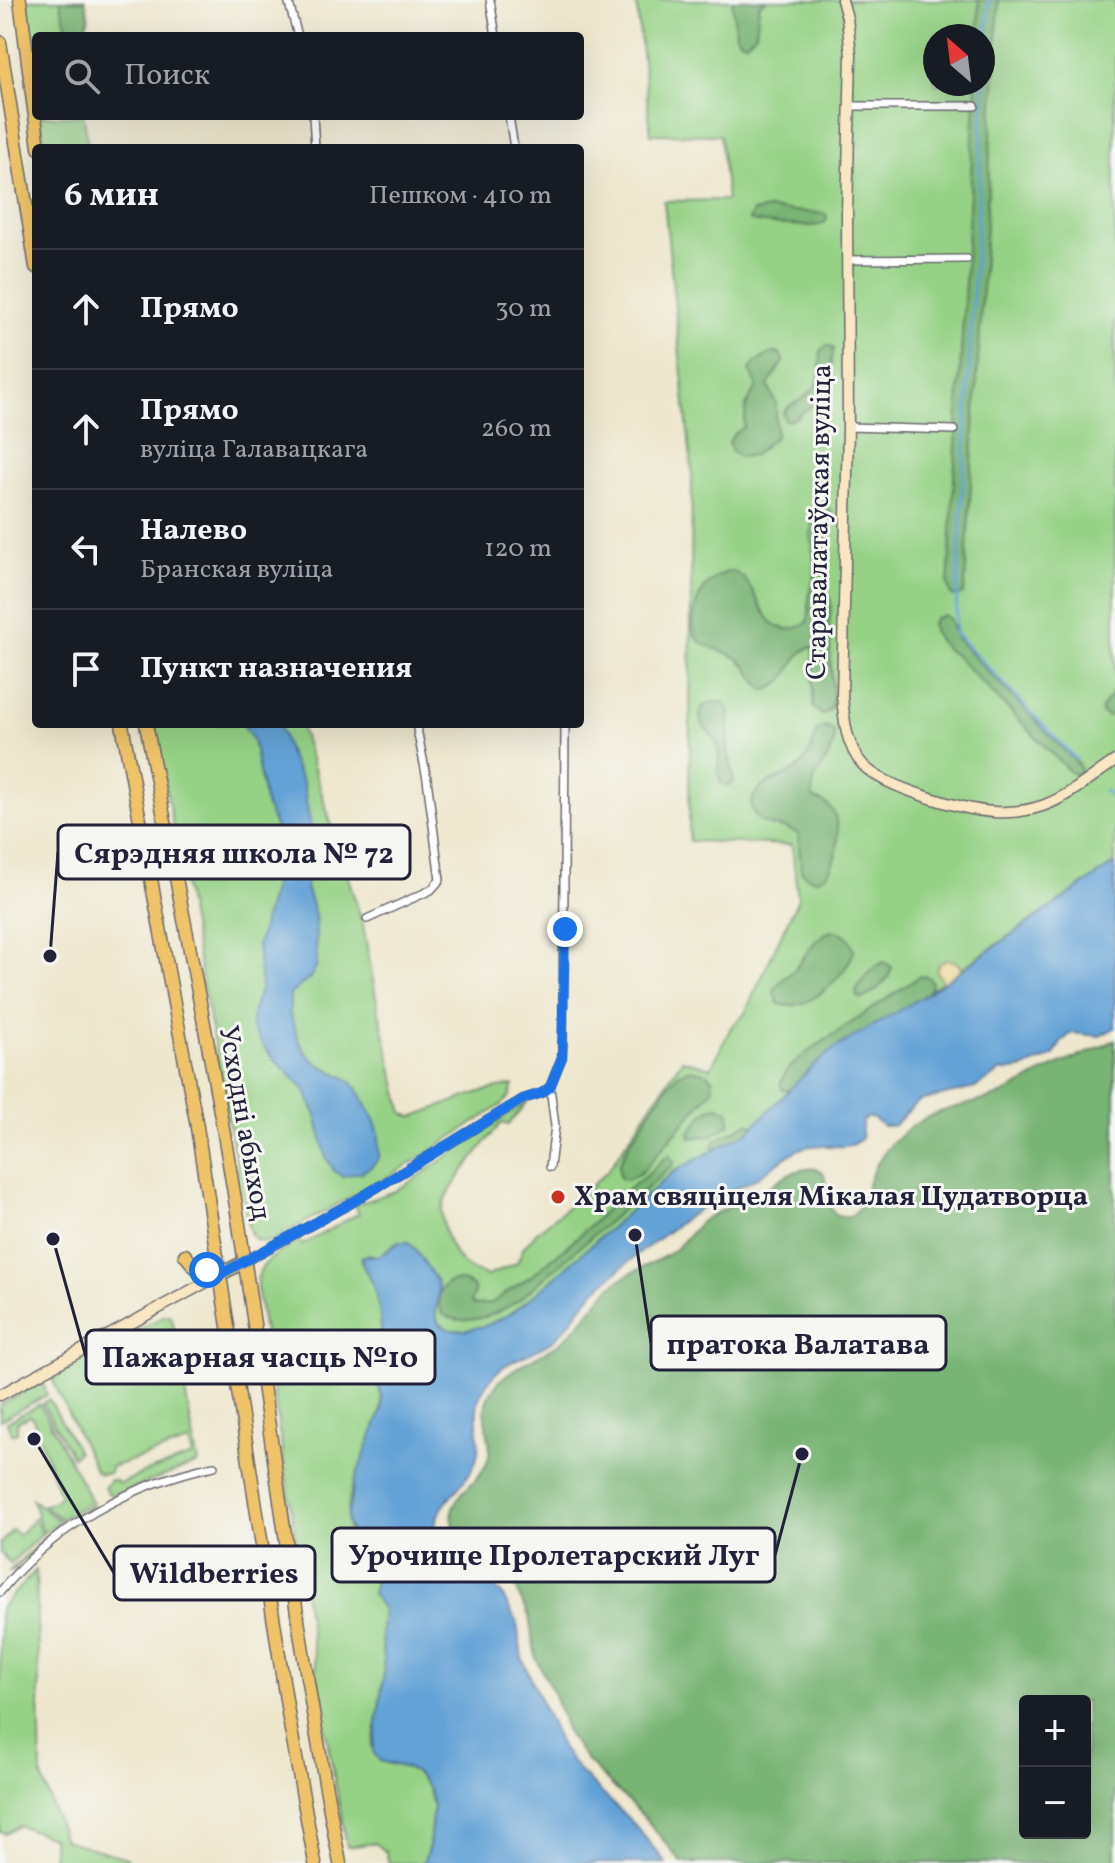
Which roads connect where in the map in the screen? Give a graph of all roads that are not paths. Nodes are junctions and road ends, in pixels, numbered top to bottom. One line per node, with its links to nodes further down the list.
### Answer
1 (20, 0): 8 (main road)
2 (288, 0): 5 (street)
3 (490, 0): 6 (street)
4 (842, 0): 9 (street, Старавалатаўская вуліца)
5 (297, 32)
6 (495, 32)
7 (0, 42): 17 (main road)
8 (32, 93)
9 (851, 106): 10 (street); 19 (street, Старавалатаўская вуліца)
10 (975, 106)
11 (35, 120): 14 (main road)
12 (313, 120): 15 (street)
13 (510, 120): 16 (street)
14 (38, 144)
15 (315, 144)
16 (513, 144)
17 (32, 242)
18 (967, 259): 19 (street)
19 (847, 260): 20 (street, Старавалатаўская вуліца)
20 (848, 427): 21 (street); 26 (street, Старавалатаўская вуліца)
21 (954, 430)
22 (123, 728): 32 (main road, Усходні абыход)
23 (147, 728): 31 (main road, Усходні абыход)
24 (417, 728): 27 (street)
25 (565, 728): 28 (street)
26 (1115, 761)
27 (367, 919)
28 (550, 1087): 29 (street); 31 (street)
29 (550, 1167)
30 (185, 1255): 32 (main road)
31 (244, 1262): 32 (main road); 37 (main road, Усходні абыход)
32 (221, 1274): 33 (street); 36 (main road, Усходні абыход)
33 (0, 1395)
34 (214, 1466): 35 (street)
35 (0, 1592)
36 (315, 1863)
37 (340, 1863)

